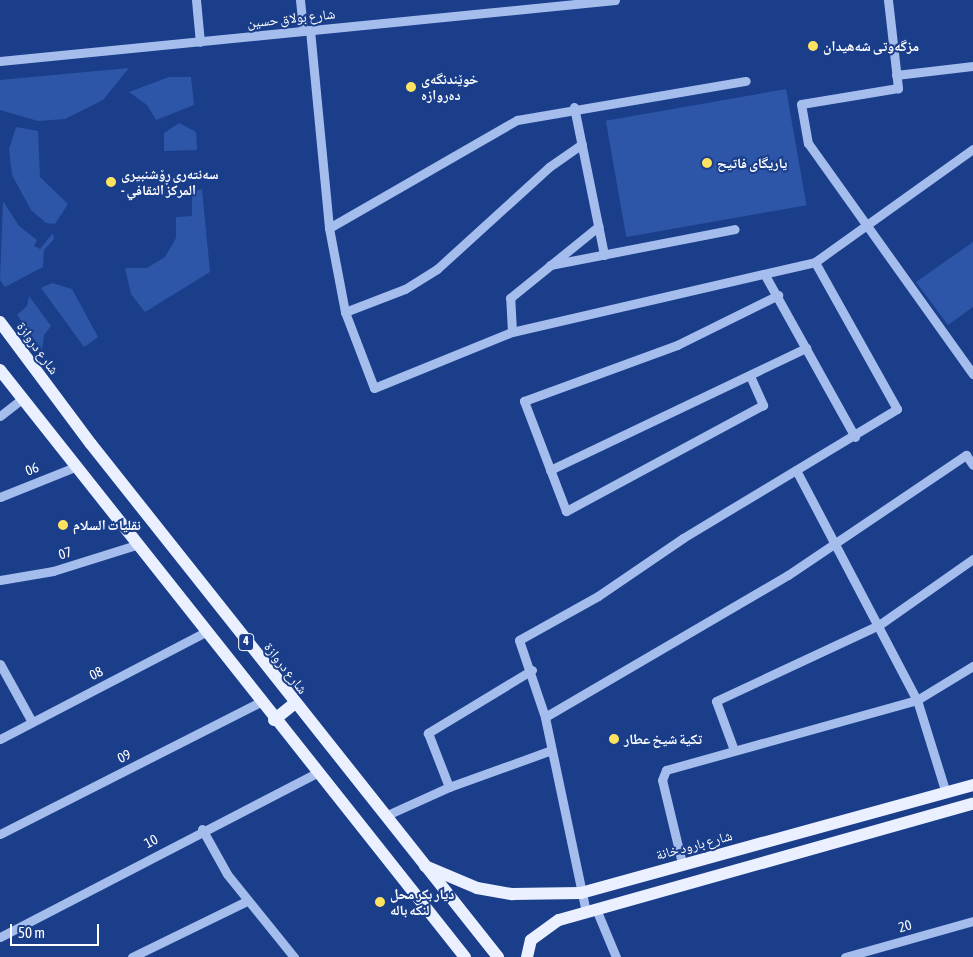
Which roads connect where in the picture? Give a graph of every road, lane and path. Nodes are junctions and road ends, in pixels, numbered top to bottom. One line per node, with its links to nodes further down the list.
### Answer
1 (196, 0): 6 (street)
2 (300, 0): 5 (street)
3 (614, 0): 5 (street, شارع بولاق حسين)
4 (888, 0): 9 (street)
5 (306, 30): 6 (street, شارع بولاق حسين); 16 (street)
6 (200, 42): 7 (street, شارع بولاق حسين)
7 (0, 61)
8 (973, 66): 9 (street)
9 (896, 74): 14 (street)
10 (746, 81): 11 (street)
11 (574, 107): 12 (street); 16 (street)
12 (582, 144): 15 (street); 23 (street)
13 (973, 149): 14 (street)
14 (865, 224): 19 (street); 28 (street)
15 (599, 226): 18 (street); 20 (street)
16 (329, 228): 23 (street)
17 (735, 229): 18 (street)
18 (604, 255): 20 (street)
19 (815, 262): 21 (street); 32 (street)
20 (550, 266): 25 (street)
21 (766, 277): 22 (street); 25 (street)
22 (778, 295): 26 (street); 35 (street)
23 (345, 312): 25 (street)
24 (0, 322): 49 (main road, شارع دروازة / 4)
25 (512, 332)
26 (806, 348): 29 (street); 32 (street)
27 (0, 370): 30 (main road, 4)
28 (973, 374)
29 (751, 378): 35 (street); 35 (street)
30 (22, 400): 31 (street); 34 (main road, 4)
31 (0, 416)
32 (855, 437): 36 (street)
33 (973, 465): 39 (street)
34 (75, 467): 37 (street, 06); 38 (main road, 4)
35 (550, 470)
36 (796, 470): 39 (street); 46 (street)
37 (0, 497)
38 (136, 545): 41 (street, 07); 43 (main road, 4)
39 (836, 545): 42 (street); 50 (street)
40 (973, 559): 42 (street)
41 (0, 580)
42 (879, 625): 47 (street); 55 (street)
43 (204, 633): 48 (main road, 4); 52 (street, 08)
44 (0, 664): 52 (street)
45 (973, 666): 47 (street)
46 (532, 670): 50 (street); 58 (street)
47 (917, 700): 55 (street); 59 (street)
48 (260, 702): 51 (main road, 4); 63 (street, 09)
49 (294, 703): 51 (main road); 61 (main road, شارع دروازة / 4)
50 (546, 717): 54 (street)
51 (274, 720): 56 (main road, 4)
52 (32, 722): 53 (street, 08)
53 (0, 739)
54 (552, 750): 58 (street); 66 (street)
55 (734, 750): 64 (street)
56 (316, 773): 62 (street, 10); 73 (main road, 4)
57 (973, 785): 59 (main road, شارع بارود خانة)
58 (449, 787): 61 (street)
59 (946, 793): 64 (main road, شارع بارود خانة)
60 (973, 804): 68 (main road)
61 (385, 816): 65 (main road, شارع دروازة / 4)
62 (202, 830): 67 (street); 70 (street, 10)
63 (0, 834)
64 (682, 863): 66 (main road, شارع بارود خانة)
65 (423, 864): 66 (main road, شارع بارود خانة); 74 (main road, شارع دروازة / 4)
66 (581, 893): 68 (street)
67 (247, 901): 71 (street); 72 (street)
68 (591, 911): 75 (main road); 76 (street)
69 (973, 921): 77 (street, 20)
70 (0, 937)
71 (132, 957)
72 (294, 957)
73 (464, 957)
74 (498, 957)
75 (526, 957)
76 (616, 957)
77 (845, 957)

